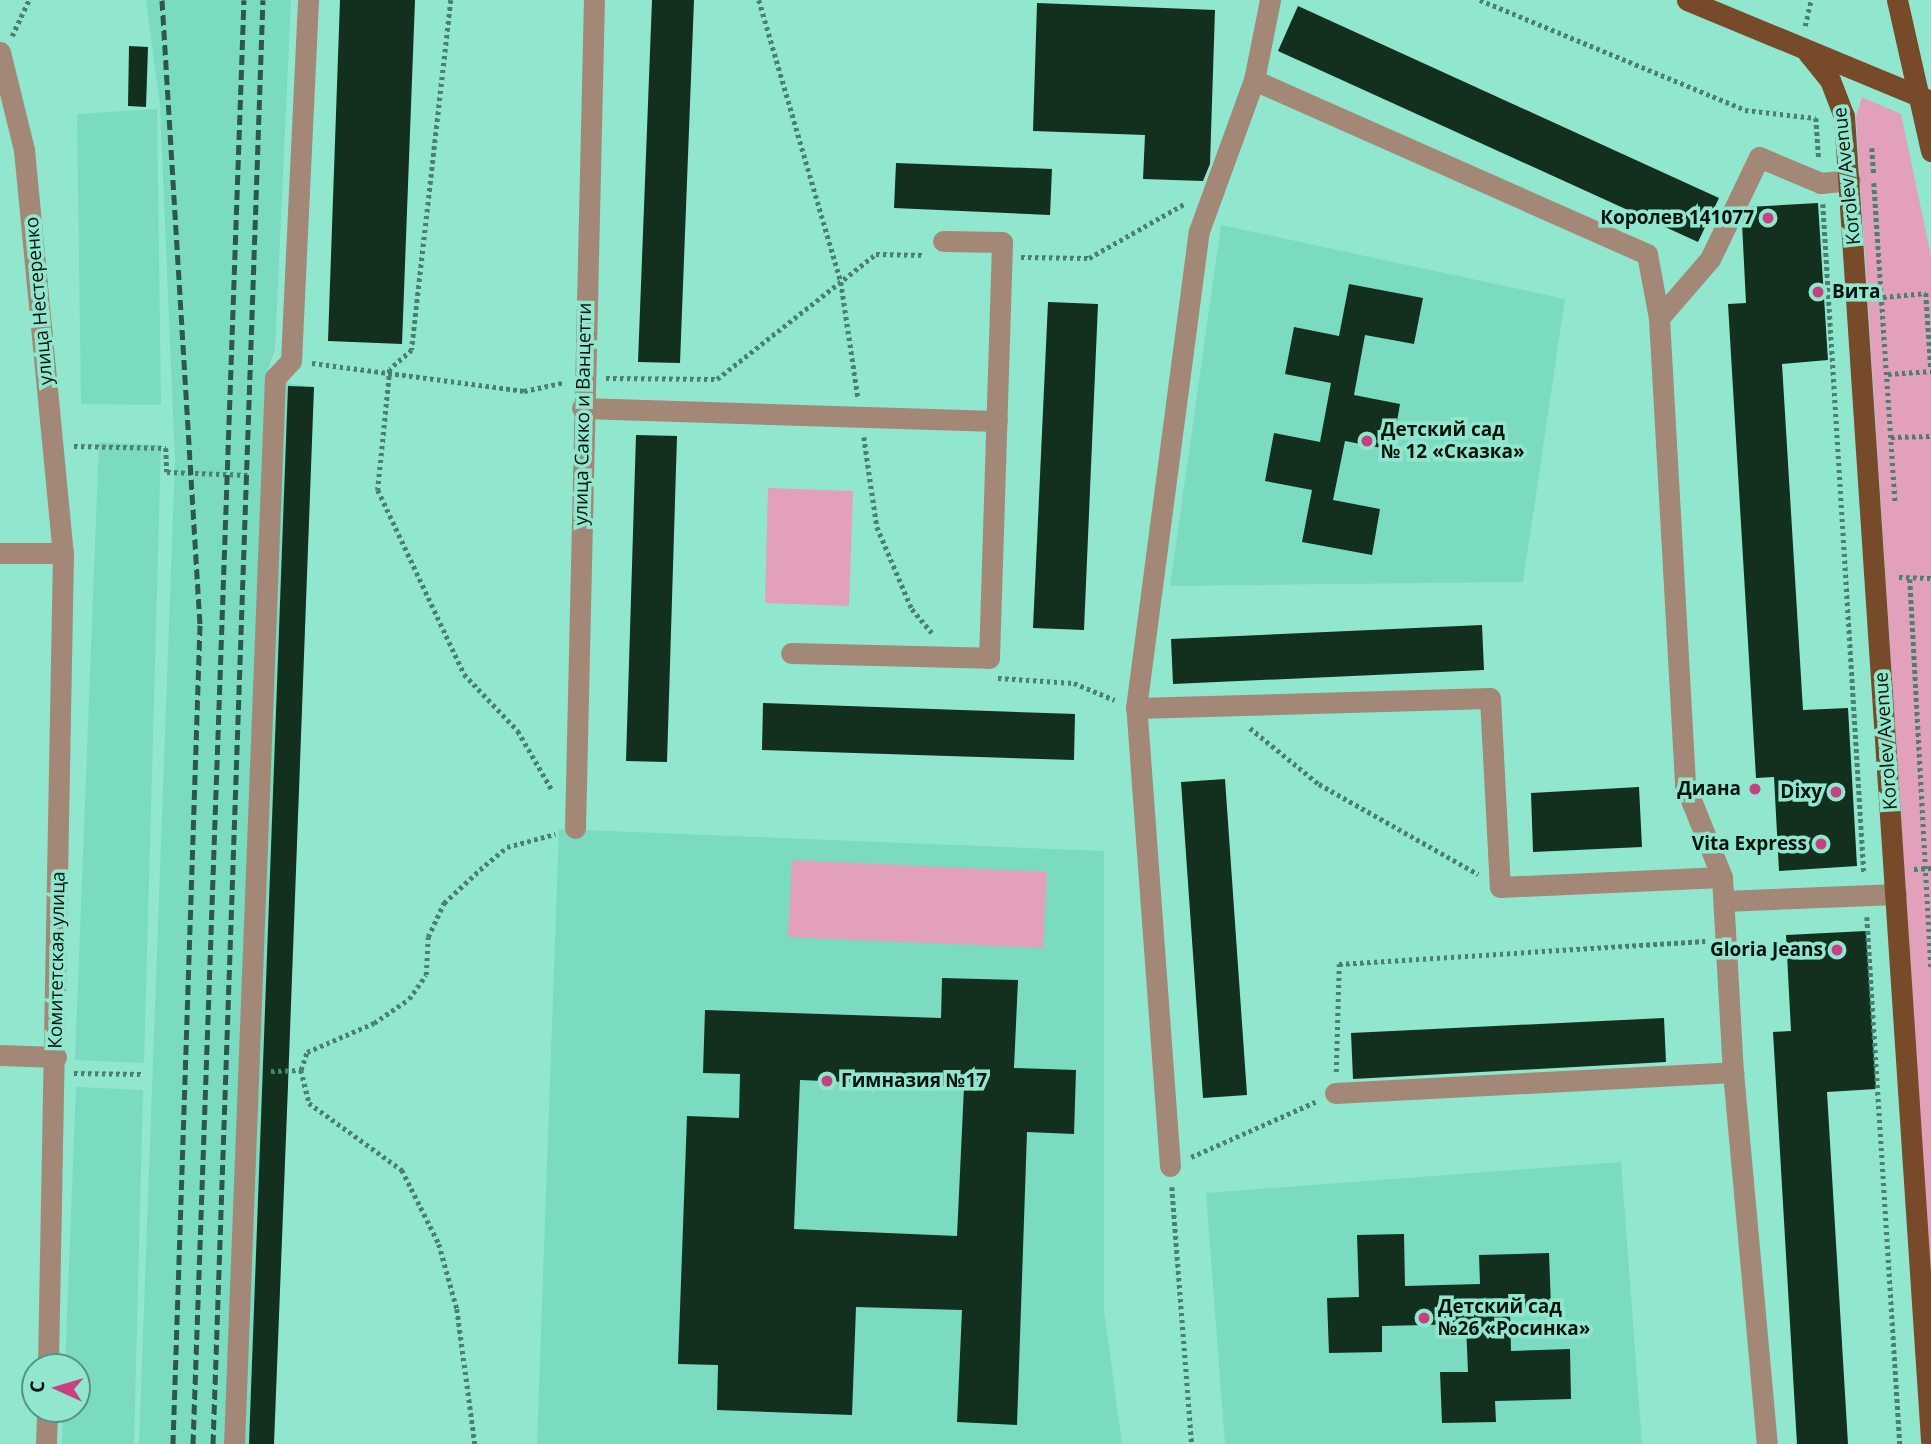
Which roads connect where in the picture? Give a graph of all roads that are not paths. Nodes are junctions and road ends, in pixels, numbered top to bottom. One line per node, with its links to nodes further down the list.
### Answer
1 (308, 0): 33 (street)
2 (594, 0): 14 (street, улица Сакко и Ванцетти)
3 (1270, 0): 8 (street)
4 (1687, 0): 6 (main road)
5 (1897, 0): 9 (main road)
6 (1808, 53): 9 (main road); 11 (main road, Korolev Avenue)
7 (1, 54): 16 (street, улица Нестеренко)
8 (1254, 80): 13 (street); 19 (street)
9 (1925, 99): 10 (main road)
10 (1931, 151)
11 (1850, 180): 13 (street); 22 (main road, Korolev Avenue)
12 (938, 248): 15 (street)
13 (1659, 318): 21 (street)
14 (582, 408): 15 (street); 20 (street, улица Сакко и Ванцетти)
15 (997, 421): 18 (street)
16 (63, 552): 17 (street); 25 (street, Комитетская улица)
17 (0, 553)
18 (791, 653)
19 (1136, 708): 21 (street); 28 (street)
20 (575, 828)
21 (1722, 877): 23 (street)
22 (1896, 894): 23 (street); 31 (main road, Korolev Avenue)
23 (1724, 901): 26 (street)
24 (0, 1055): 25 (street)
25 (62, 1065): 29 (street, Комитетская улица)
26 (1733, 1072): 27 (street); 34 (street)
27 (1335, 1093)
28 (1170, 1166)
29 (49, 1353)
30 (47, 1423): 32 (street)
31 (1931, 1440)
32 (46, 1444)
33 (234, 1444)
34 (1768, 1444)

